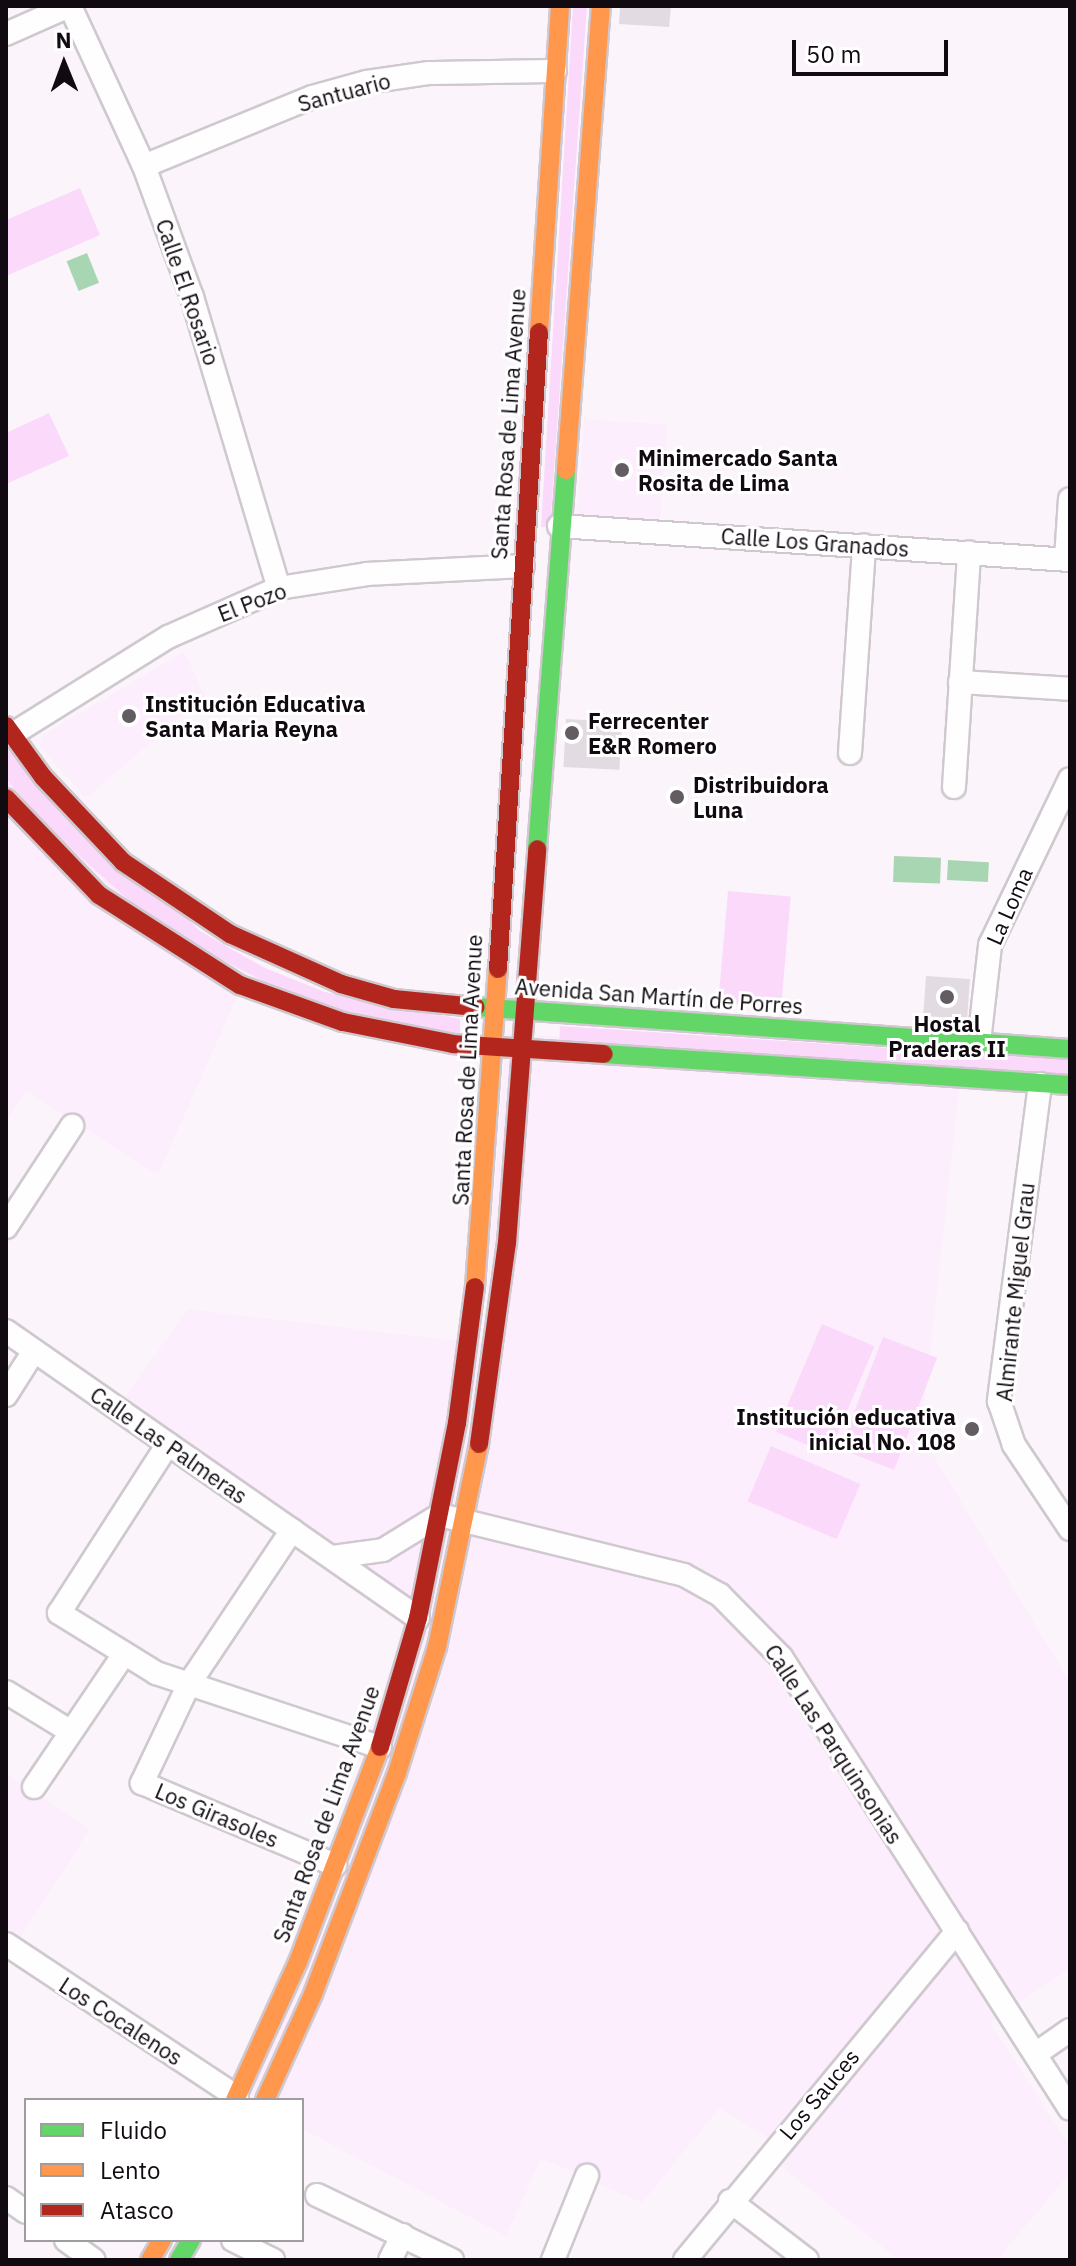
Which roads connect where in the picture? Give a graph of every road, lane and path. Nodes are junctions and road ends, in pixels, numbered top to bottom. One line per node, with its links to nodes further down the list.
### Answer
1 (69, 6): 4 (street); 6 (street, Calle El Rosario)
2 (560, 6): 5 (main road, Santa Rosa de Lima Avenue)
3 (601, 6): 8 (main road)
4 (6, 34)
5 (555, 71): 6 (street, Santuario); 12 (main road, Santa Rosa de Lima Avenue)
6 (144, 166): 13 (street, Calle El Rosario)
7 (1070, 499): 11 (street)
8 (559, 526): 9 (street, Calle Los Granados); 26 (main road)
9 (864, 545): 10 (street, Calle Los Granados); 17 (street)
10 (969, 552): 11 (street, Calle Los Granados); 14 (street)
11 (1068, 559)
12 (523, 566): 13 (street, El Pozo); 25 (main road, Santa Rosa de Lima Avenue)
13 (279, 588): 16 (street, El Pozo)
14 (960, 682): 15 (street); 19 (street)
15 (1070, 689)
16 (8, 730): 21 (main road, Avenida San Martín de Porres)
17 (850, 753)
18 (1070, 779): 27 (street, La Loma)
19 (954, 787)
20 (7, 802): 22 (main road)
21 (123, 862): 22 (main road); 23 (main road, Avenida San Martín de Porres)
22 (99, 895): 24 (main road)
23 (214, 925): 24 (main road); 25 (main road, Avenida San Martín de Porres)
24 (193, 959): 28 (main road)
25 (494, 1009): 26 (main road, Avenida San Martín de Porres); 28 (main road, Santa Rosa de Lima Avenue)
26 (521, 1012): 27 (main road, Avenida San Martín de Porres); 29 (main road)
27 (979, 1042): 30 (main road, Avenida San Martín de Porres)
28 (493, 1047): 29 (main road); 39 (main road, Santa Rosa de Lima Avenue)
29 (519, 1048): 31 (main road); 40 (main road)
30 (1070, 1049)
31 (1040, 1084): 32 (main road); 41 (street, Almirante Miguel Grau)
32 (1070, 1085)
33 (72, 1126): 34 (street)
34 (6, 1227)
35 (6, 1331): 36 (street, Calle Las Palmeras)
36 (34, 1351): 37 (street); 38 (street, Calle Las Palmeras)
37 (6, 1395)
38 (168, 1444): 42 (street, Calle Las Palmeras); 45 (street)
39 (440, 1515): 40 (street, Calle Las Parquinsonias); 43 (street); 44 (main road, Santa Rosa de Lima Avenue)
40 (465, 1519): 52 (street, Calle Las Parquinsonias); 58 (main road)
41 (1070, 1529)
42 (292, 1530): 43 (street, Calle Las Palmeras); 46 (street)
43 (333, 1557): 44 (street, Calle Las Palmeras)
44 (418, 1618): 49 (main road, Santa Rosa de Lima Avenue)
45 (124, 1654): 46 (street); 48 (street)
46 (189, 1684): 49 (street); 51 (street, Los Girasoles)
47 (6, 1692): 48 (street)
48 (68, 1730): 50 (street)
49 (380, 1747): 51 (main road, Santa Rosa de Lima Avenue)
50 (34, 1787)
51 (335, 1865): 57 (main road, Santa Rosa de Lima Avenue)
52 (957, 1931): 55 (street, Calle Las Parquinsonias); 63 (street, Los Sauces)
53 (6, 1944): 56 (street, Los Cocalenos)
54 (1070, 2030): 55 (street)
55 (1037, 2053): 59 (street, Calle Las Parquinsonias)
56 (235, 2098)
57 (236, 2098)
58 (266, 2098)
59 (1070, 2109)
60 (587, 2176): 76 (street)
61 (317, 2195): 65 (street)
62 (6, 2198): 64 (street)
63 (730, 2201): 77 (street, Los Sauces); 78 (street)
64 (24, 2211)
65 (403, 2235): 74 (street); 75 (street)
66 (69, 2242): 70 (street)
67 (161, 2242): 71 (main road)
68 (190, 2242): 72 (main road)
69 (237, 2242): 73 (street)
70 (94, 2260)
71 (150, 2260)
72 (179, 2260)
73 (273, 2260)
74 (390, 2260)
75 (452, 2260)
76 (553, 2260)
77 (685, 2260)
78 (807, 2260)

